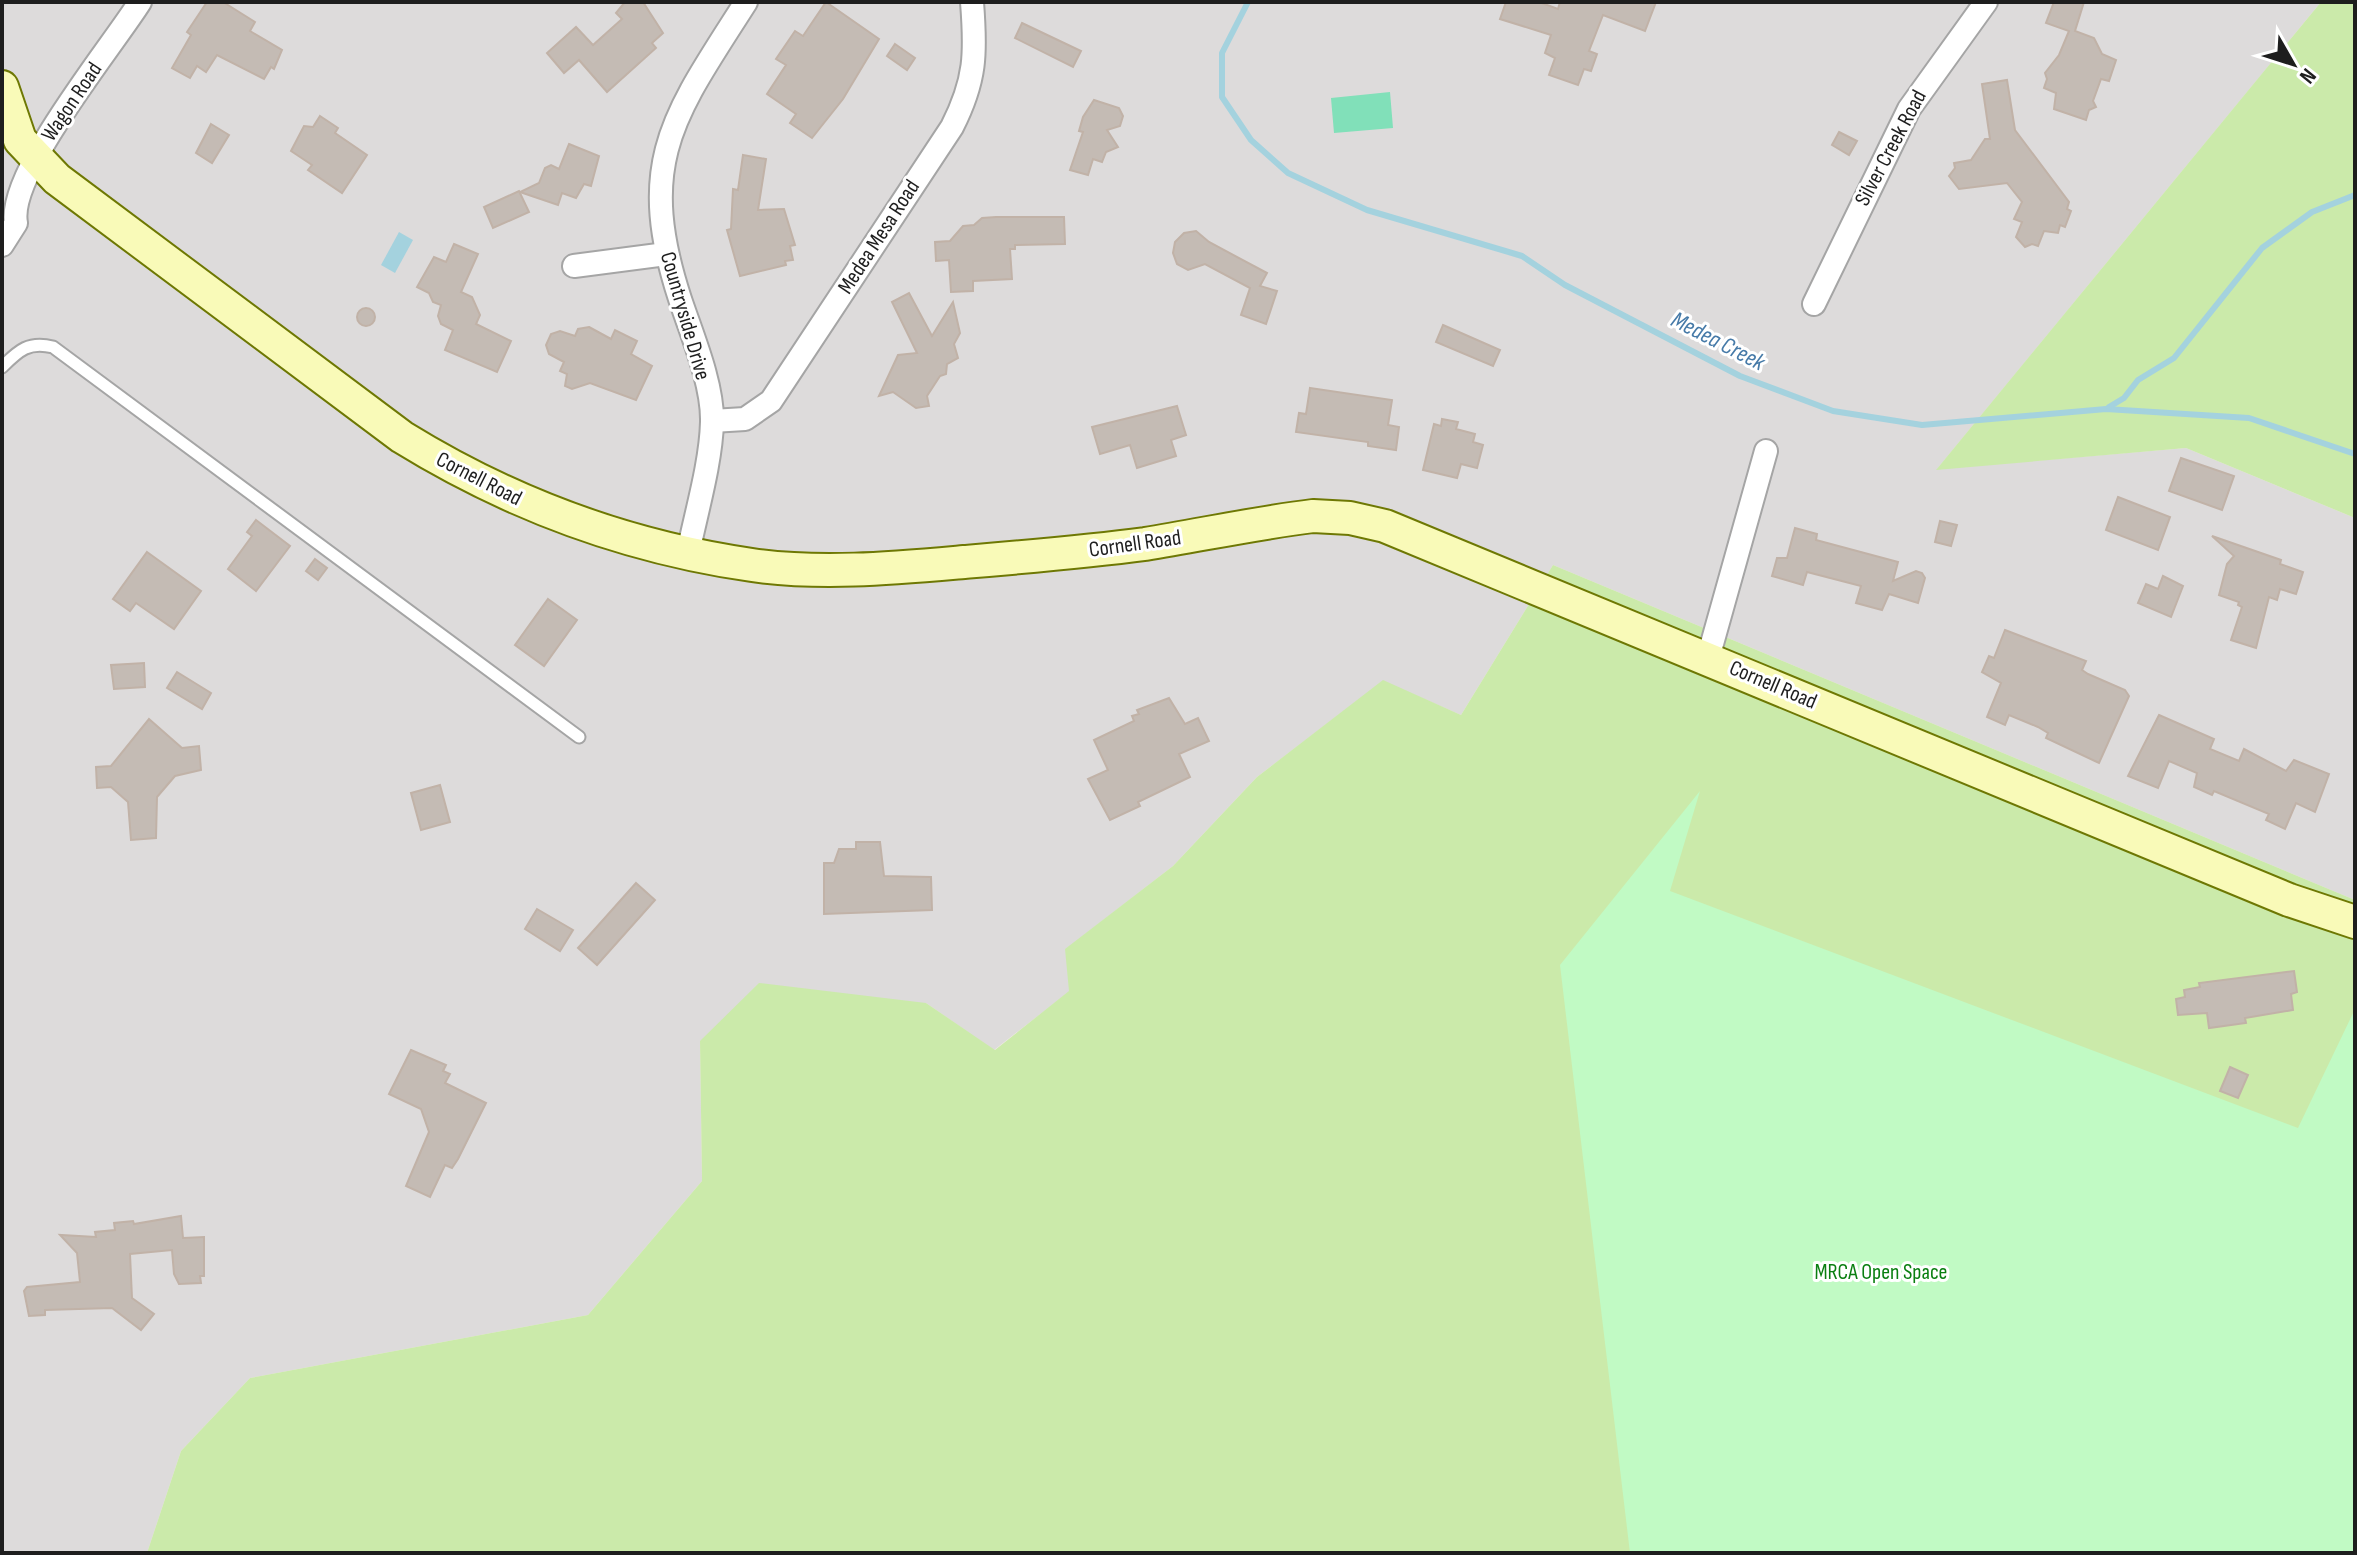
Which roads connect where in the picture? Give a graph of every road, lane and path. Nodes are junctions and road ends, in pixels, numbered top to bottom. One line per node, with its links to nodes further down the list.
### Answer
1 (140, 2): 6 (street, Wagon Road)
2 (746, 2): 9 (street, Countryside Drive)
3 (972, 2): 13 (street, Medea Mesa Road)
4 (1986, 2): 11 (street, Silver Creek Road)
5 (2, 87): 6 (main road, Cornell Road)
6 (37, 159): 7 (street, Wagon Road); 15 (main road, Cornell Road)
7 (8, 209): 8 (street, Wagon Road)
8 (2, 245)
9 (666, 254): 10 (street); 13 (street, Countryside Drive)
10 (574, 266)
11 (1814, 304)
12 (2, 367): 17 (lane)
13 (712, 421): 15 (street, Countryside Drive)
14 (1766, 451): 16 (street)
15 (688, 553): 16 (main road, Cornell Road)
16 (1708, 658): 18 (main road, Cornell Road)
17 (579, 737)
18 (2355, 922)

